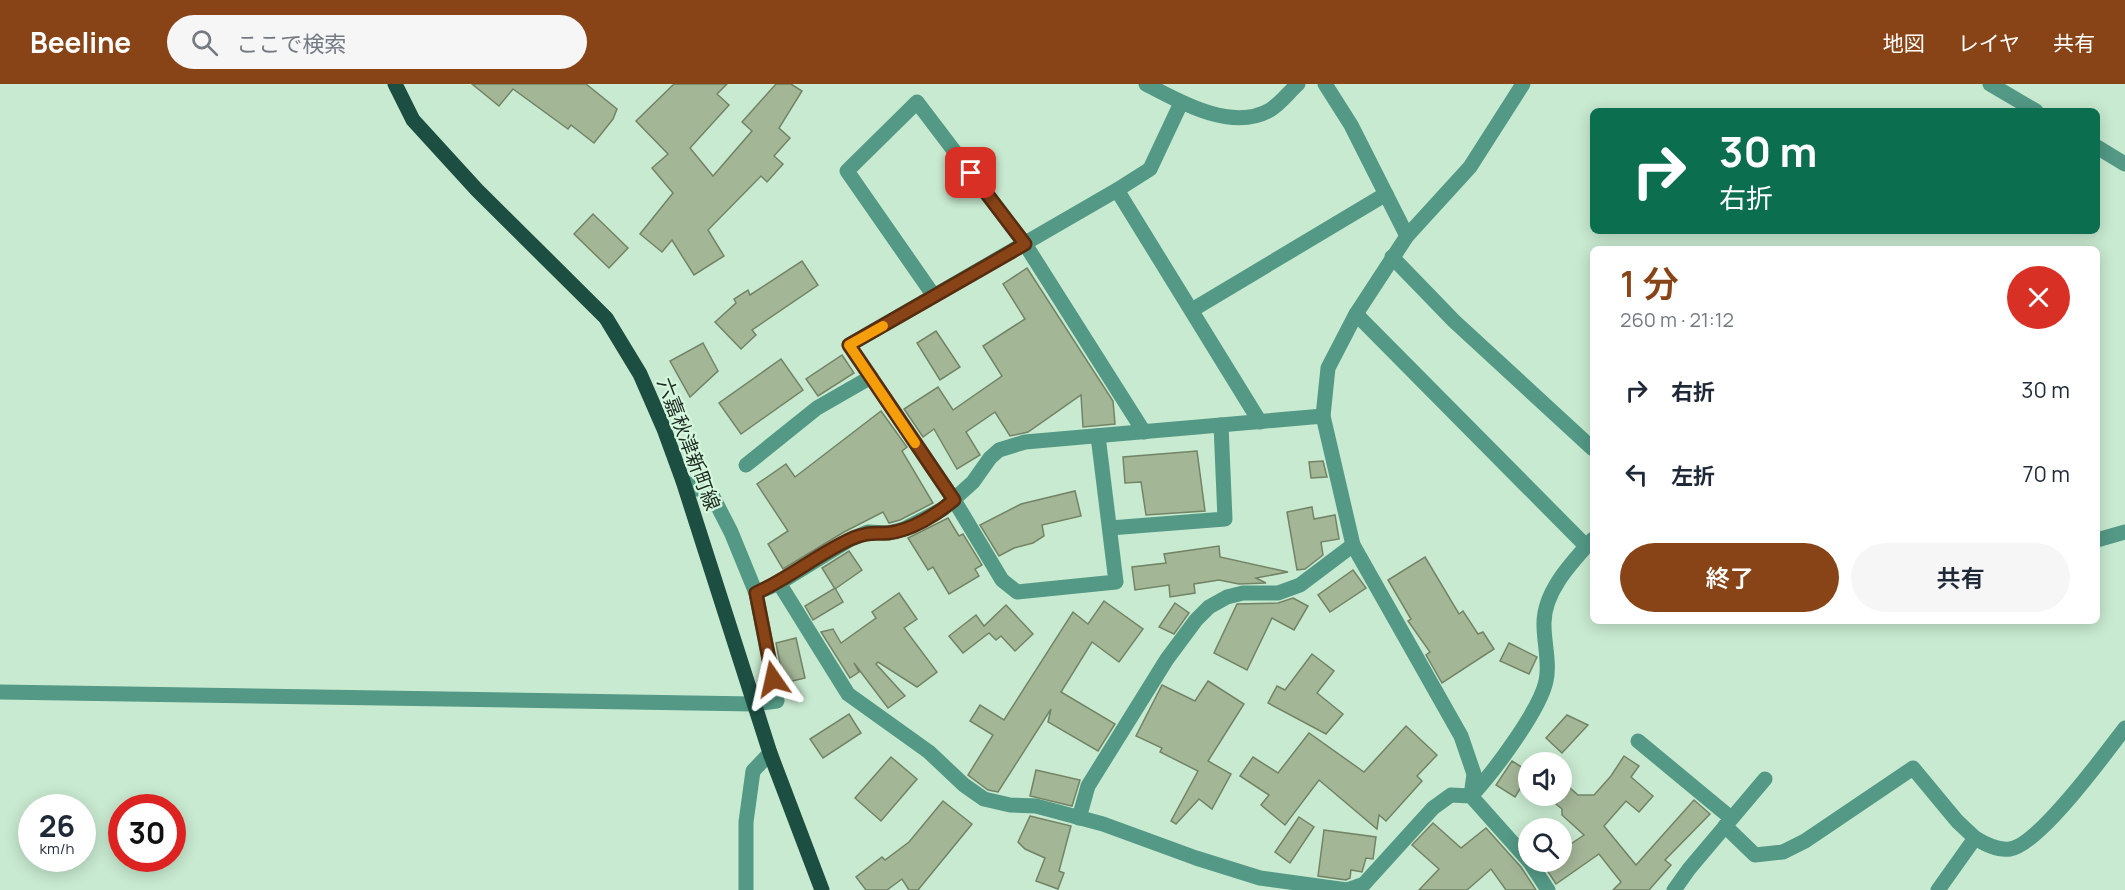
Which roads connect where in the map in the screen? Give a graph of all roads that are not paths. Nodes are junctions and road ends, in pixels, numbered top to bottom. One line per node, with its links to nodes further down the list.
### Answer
1 (395, 84): 27 (main road, 六嘉秋津新町線)
2 (1146, 84): 7 (street)
3 (1298, 84): 7 (street)
4 (1325, 84): 12 (street)
5 (1523, 84): 13 (street)
6 (1990, 84): 8 (street)
7 (1181, 103): 11 (street)
8 (2031, 108)
9 (2100, 149): 10 (street)
10 (2125, 164)
11 (1117, 190): 14 (street); 17 (street)
12 (1386, 194): 13 (street); 17 (street)
13 (1407, 236): 15 (street)
14 (1025, 244): 16 (street); 16 (street); 23 (street)
15 (1392, 257): 18 (street); 25 (street)
16 (934, 296): 19 (street)
17 (1192, 310): 21 (street)
18 (1356, 314): 20 (street); 32 (street)
19 (871, 377): 26 (street); 28 (street)
20 (1323, 416): 21 (street); 33 (street)
21 (1260, 422): 22 (street)
22 (1221, 425): 23 (street); 29 (street)
23 (1144, 432): 24 (street)
24 (1098, 436): 28 (street); 29 (street)
25 (1590, 446)
26 (746, 465)
27 (683, 481): 35 (street); 37 (main road, 六嘉秋津新町線)
28 (954, 500): 29 (street); 34 (street)
29 (1110, 528)
30 (2125, 532): 31 (street)
31 (2100, 539)
32 (1590, 543): 42 (street)
33 (1353, 545): 42 (street); 43 (street)
34 (779, 583): 35 (street); 43 (street)
35 (756, 593): 37 (street)
36 (0, 692): 37 (street)
37 (754, 704): 40 (main road, 六嘉秋津新町線)
38 (2125, 728): 45 (street)
39 (1638, 741): 44 (street)
40 (770, 753): 48 (street); 49 (main road, 六嘉秋津新町線)
41 (1765, 779): 44 (street)
42 (1471, 796): 46 (street); 50 (street)
43 (1079, 818): 50 (street)
44 (1728, 822): 45 (street); 52 (street)
45 (1975, 838): 53 (street)
46 (1518, 849)
47 (1536, 872): 51 (street)
48 (746, 890)
49 (822, 890)
50 (1347, 890)
51 (1548, 890)
52 (1674, 890)
53 (1938, 890)

